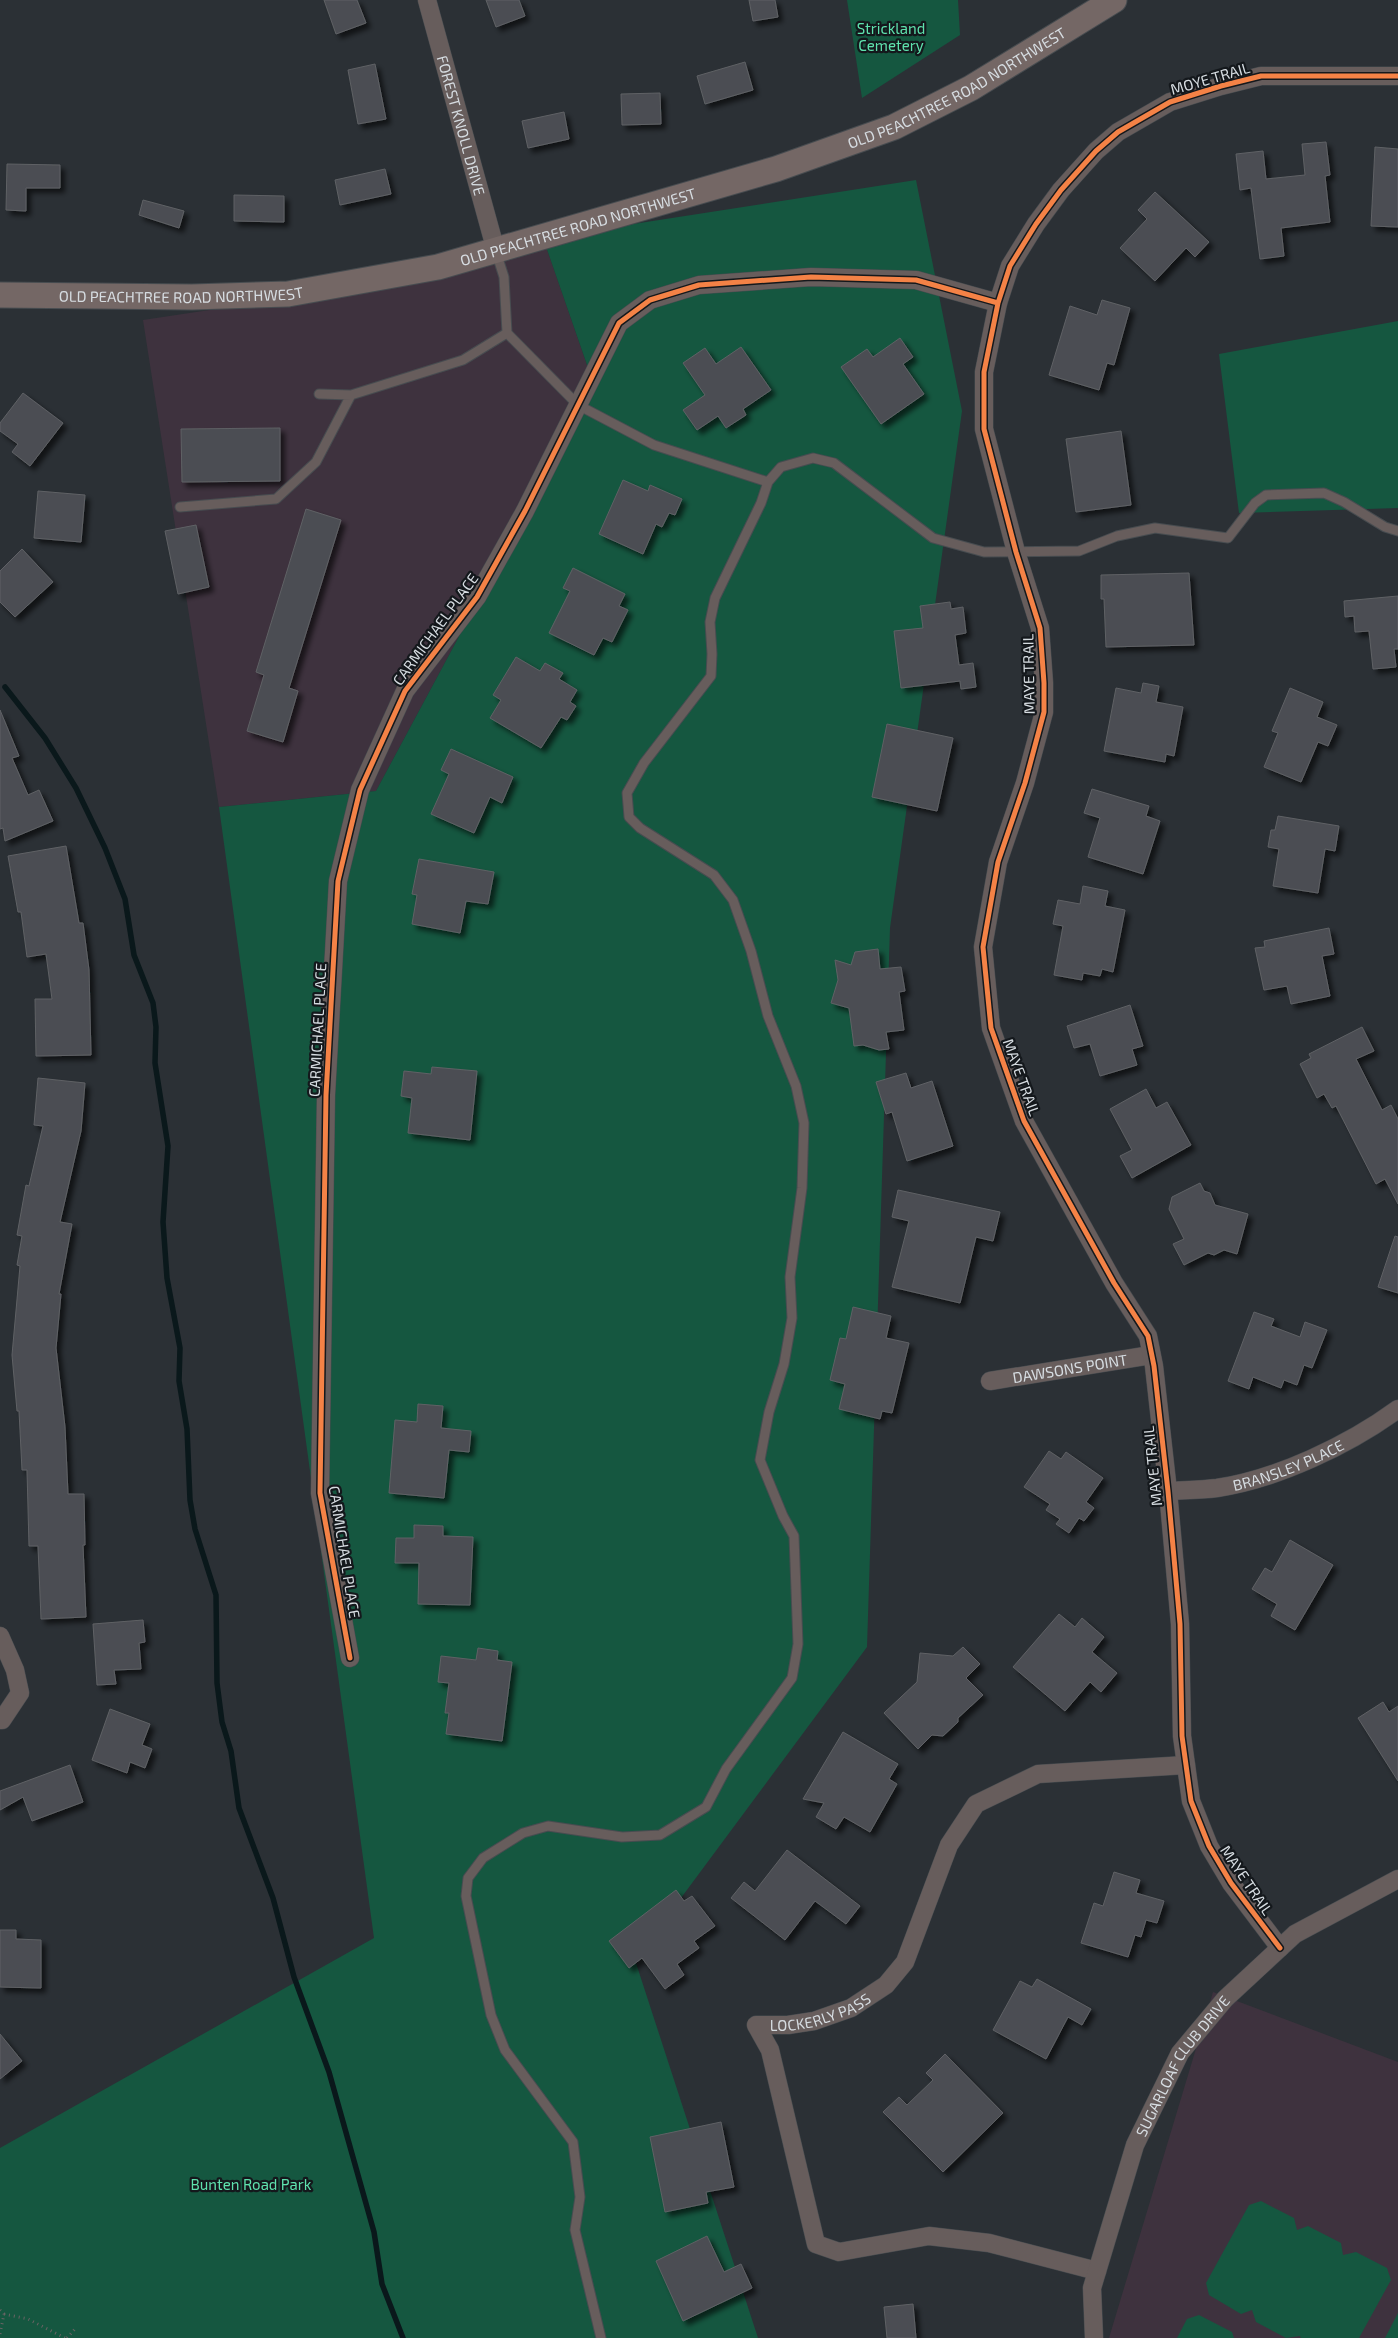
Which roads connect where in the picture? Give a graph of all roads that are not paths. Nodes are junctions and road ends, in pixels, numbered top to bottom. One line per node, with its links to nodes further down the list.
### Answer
1 (427, 0): 5 (street, FOREST KNOLL DRIVE)
2 (1114, 0): 5 (main road, OLD PEACHTREE ROAD NORTHWEST)
3 (1398, 76): 4 (street, MOYE TRAIL)
4 (1061, 190): 7 (street, MAYE TRAIL)
5 (496, 251): 6 (main road, OLD PEACHTREE ROAD NORTHWEST); 8 (lane)
6 (0, 295)
7 (998, 303): 11 (street, CARMICHAEL PLACE); 15 (street, MAYE TRAIL)
8 (507, 333): 10 (lane); 11 (lane)
9 (319, 394): 10 (lane)
10 (351, 395): 13 (lane)
11 (578, 405): 12 (lane); 21 (street, CARMICHAEL PLACE)
12 (768, 482): 15 (lane); 27 (lane)
13 (180, 507)
14 (1398, 531): 15 (lane)
15 (1016, 552): 16 (street, MAYE TRAIL)
16 (1151, 1355): 17 (street, DAWSONS POINT); 19 (street, MAYE TRAIL)
17 (990, 1381)
18 (1398, 1409): 19 (street, BRANSLEY PLACE)
19 (1168, 1491): 23 (street, MAYE TRAIL)
20 (0, 1636): 22 (street)
21 (350, 1658)
22 (0, 1720)
23 (1186, 1765): 25 (street, MAYE TRAIL); 26 (street, LOCKERLY PASS)
24 (1398, 1879): 25 (street, SUGARLOAF CLUB DRIVE)
25 (1280, 1948): 26 (street, SUGARLOAF CLUB DRIVE)
26 (1097, 2271): 28 (street, SUGARLOAF CLUB DRIVE)
27 (600, 2338)
28 (1094, 2338)

